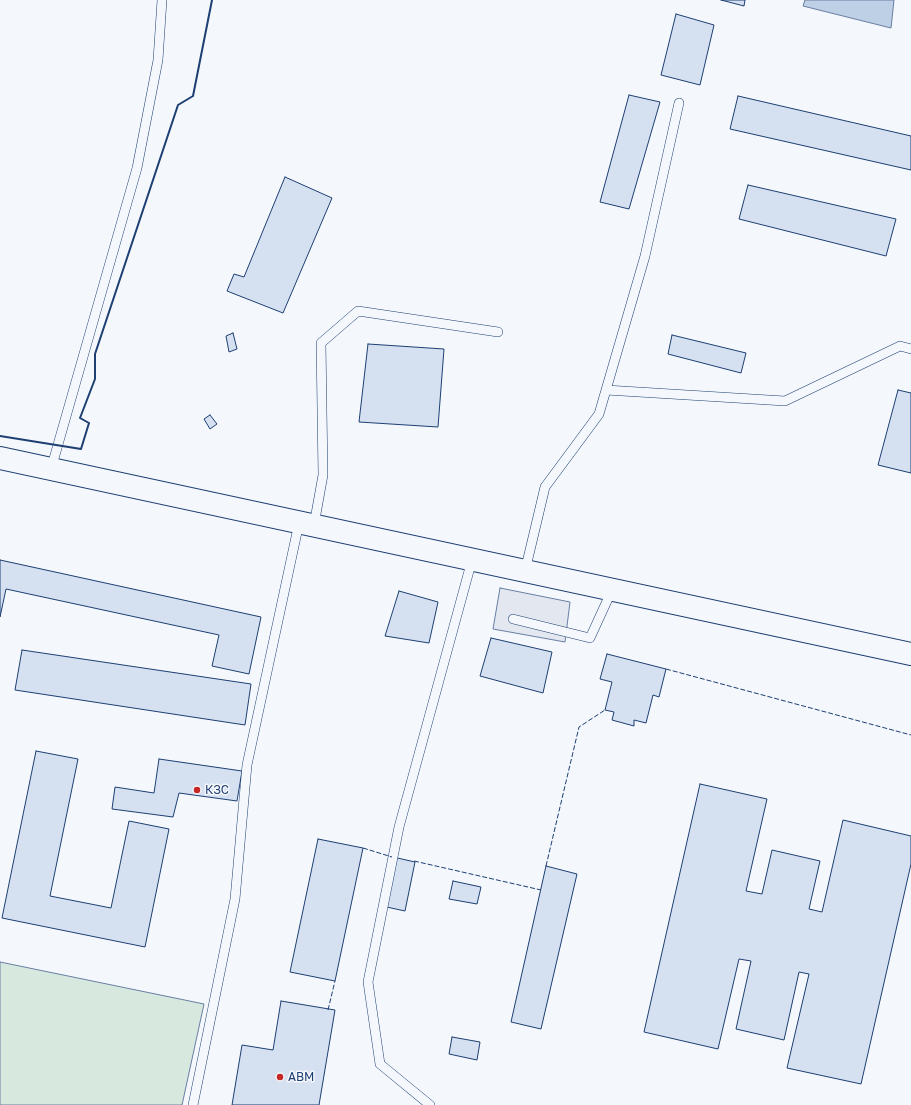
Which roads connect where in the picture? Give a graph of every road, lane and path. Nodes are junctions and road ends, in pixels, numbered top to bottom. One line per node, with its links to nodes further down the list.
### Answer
1 (162, 0): 7 (lane)
2 (679, 103): 5 (lane)
3 (498, 332): 8 (lane)
4 (911, 348): 5 (lane)
5 (606, 390): 10 (lane)
6 (0, 458): 7 (street)
7 (51, 469): 8 (street)
8 (306, 525): 9 (street); 14 (lane)
9 (472, 560): 10 (street); 15 (lane)
10 (525, 571): 11 (street)
11 (612, 590): 12 (lane); 13 (street)
12 (513, 619)
13 (911, 654)
14 (193, 1105)
15 (430, 1105)

